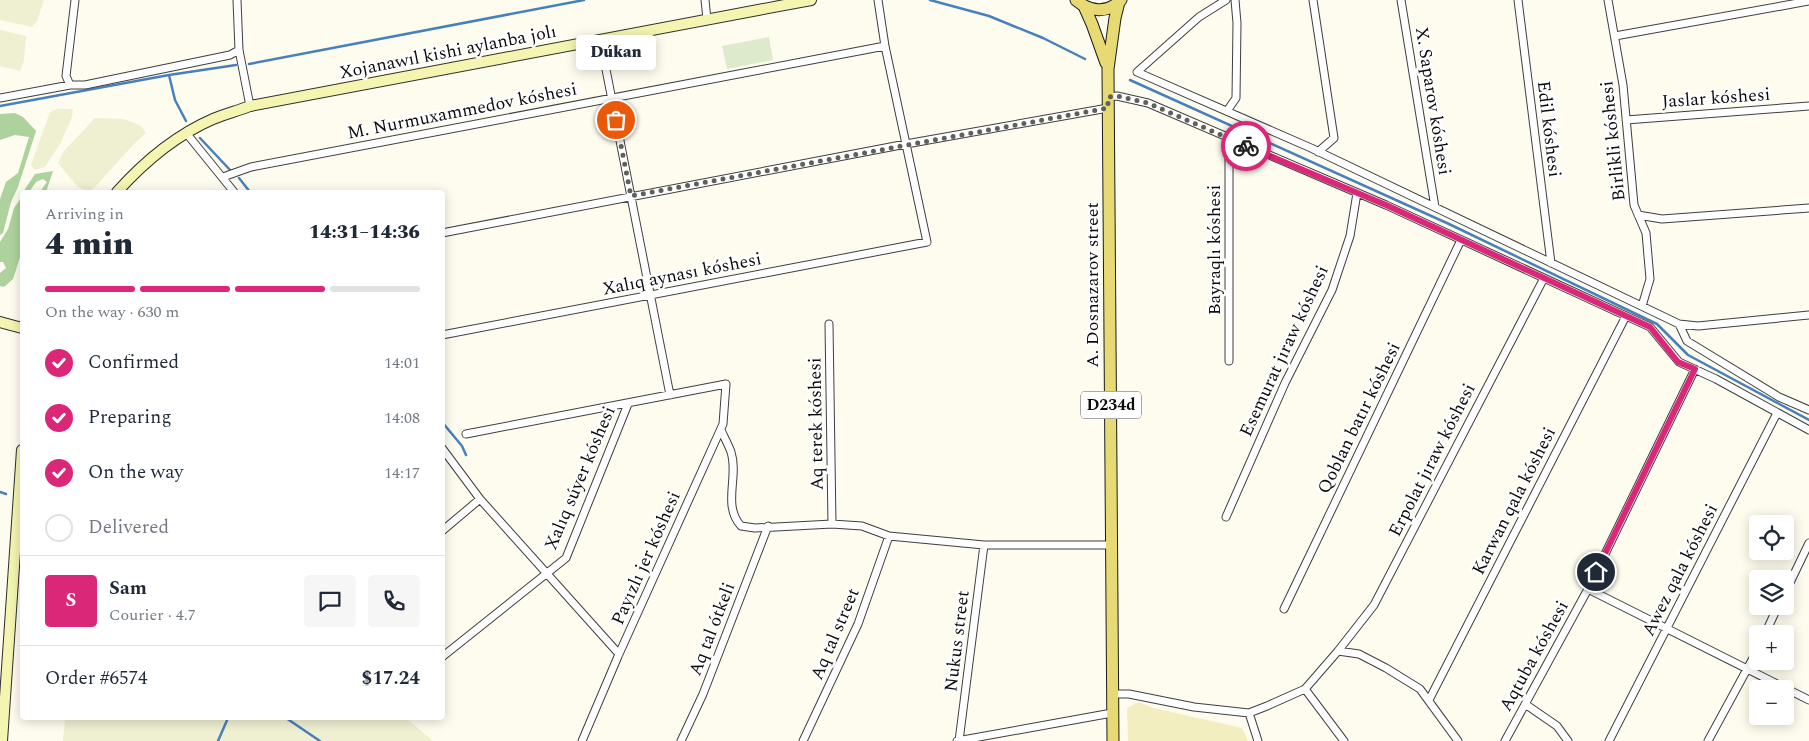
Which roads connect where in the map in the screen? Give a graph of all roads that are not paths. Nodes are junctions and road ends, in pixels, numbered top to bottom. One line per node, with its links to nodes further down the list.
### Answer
1 (75, 0): 21 (street)
2 (237, 0): 19 (street)
3 (705, 0): 15 (street)
4 (811, 0): 15 (main road, Xojanawıl kishi aylanba jolı)
5 (878, 0): 18 (street)
6 (1226, 0): 27 (street)
7 (1235, 0): 27 (street)
8 (1311, 0): 32 (street)
9 (1402, 0): 38 (street, X. Saparov kóshesi)
10 (1518, 0): 43 (street, Edil kóshesi)
11 (1608, 0): 16 (street, Birlikli kóshesi)
12 (1120, 1): 14 (main road); 20 (main road, D234d)
13 (1809, 1): 16 (street)
14 (1080, 3): 20 (main road, D234d)
15 (708, 19): 17 (main road, Xojanawıl kishi aylanba jolı)
16 (1615, 36): 28 (street, Birlikli kóshesi)
17 (600, 39): 23 (street); 25 (main road, Xojanawıl kishi aylanba jolı)
18 (885, 46): 23 (street, M. Nurmuxammedov kóshesi); 31 (street)
19 (239, 50): 21 (street); 25 (street)
20 (1108, 69): 24 (main road, A. Dosnazarov street / D234d)
21 (70, 85): 22 (street)
22 (0, 98)
23 (612, 98): 33 (street, M. Nurmuxammedov kóshesi); 37 (street)
24 (1108, 103): 30 (street); 31 (street); 72 (main road, A. Dosnazarov street / D234d)
25 (250, 106): 29 (main road, Xojanawıl kishi aylanba jolı)
26 (1809, 106): 28 (street, Jaslar kóshesi)
27 (1227, 111): 32 (street)
28 (1626, 120): 40 (street, Birlikli kóshesi)
29 (187, 134): 33 (street); 34 (main road, Xojanawıl kishi aylanba jolı)
30 (1229, 138): 36 (street); 54 (street, Bayraqlı kóshesi)
31 (906, 144): 37 (street); 45 (street, Xalıq aynası kóshesi)
32 (1318, 152): 38 (street)
33 (223, 177): 35 (street)
34 (119, 190)
35 (233, 190)
36 (1357, 193): 42 (street); 66 (street, Esemurat jıraw kóshesi)
37 (631, 196): 41 (street); 45 (street)
38 (1435, 207): 43 (street)
39 (1809, 208): 40 (street)
40 (1638, 215): 46 (street, Birlikli kóshesi)
41 (445, 232)
42 (1461, 240): 44 (street); 77 (street, Qoblan batır kóshesi)
43 (1551, 263): 46 (street)
44 (1544, 278): 48 (street); 79 (street, Erpolat jıraw kóshesi)
45 (651, 295): 53 (street, Xalıq aynası kóshesi); 56 (street)
46 (1642, 306): 51 (street)
47 (1809, 315): 51 (street)
48 (1626, 316): 55 (street); 85 (street, Karwan qala kóshesi)
49 (0, 322): 52 (main road)
50 (829, 324): 67 (street, Aq terek kóshesi)
51 (1679, 324): 58 (street)
52 (20, 327)
53 (445, 334)
54 (1229, 361)
55 (1695, 369): 59 (street); 76 (street, Aqtuba kóshesi)
56 (670, 396): 57 (street); 60 (street, Payızlı jer kóshesi)
57 (628, 404): 62 (street); 74 (street, Xalıq súyer kóshesi)
58 (1809, 410)
59 (1777, 413): 61 (street); 78 (street, Awez qala kóshesi)
60 (721, 430): 68 (street); 80 (street, Payızlı jer kóshesi)
61 (1809, 430)
62 (466, 434)
63 (445, 452): 65 (street)
64 (20, 479): 91 (main road)
65 (480, 499): 69 (street); 74 (street)
66 (1226, 517)
67 (832, 524): 68 (street); 70 (street)
68 (768, 526): 93 (street, Aq tal ótkeli)
69 (445, 528)
70 (889, 536): 73 (street); 94 (street, Aq tal street)
71 (1809, 543): 75 (street)
72 (1110, 544): 73 (street); 84 (main road, A. Dosnazarov street / D234d)
73 (984, 545): 90 (street, Nukus street)
74 (547, 574): 80 (street); 81 (street, Xalıq súyer kóshesi)
75 (1794, 574)
76 (1588, 589): 78 (street); 87 (street, Aqtuba kóshesi)
77 (1284, 609)
78 (1667, 629): 82 (street); 101 (street, Awez qala kóshesi)
79 (1338, 651): 83 (street, Erpolat jıraw kóshesi); 85 (street)
80 (619, 654): 92 (street, Payızlı jer kóshesi)
81 (445, 655)
82 (1748, 669): 86 (street); 102 (street)
83 (1305, 689): 89 (street); 97 (street)
84 (1112, 694): 88 (main road, A. Dosnazarov street / D234d); 89 (street)
85 (1429, 700): 98 (street)
86 (1809, 700)
87 (1525, 704): 99 (street, Aqtuba kóshesi); 100 (street)
88 (1112, 713): 90 (street); 95 (main road, A. Dosnazarov street / D234d)
89 (1249, 713): 96 (street)
90 (959, 740)
91 (2, 741)
92 (582, 741)
93 (681, 741)
94 (803, 741)
95 (1113, 741)
96 (1258, 741)
97 (1344, 741)
98 (1458, 741)
99 (1505, 741)
100 (1568, 741)
101 (1609, 741)
102 (1708, 741)

